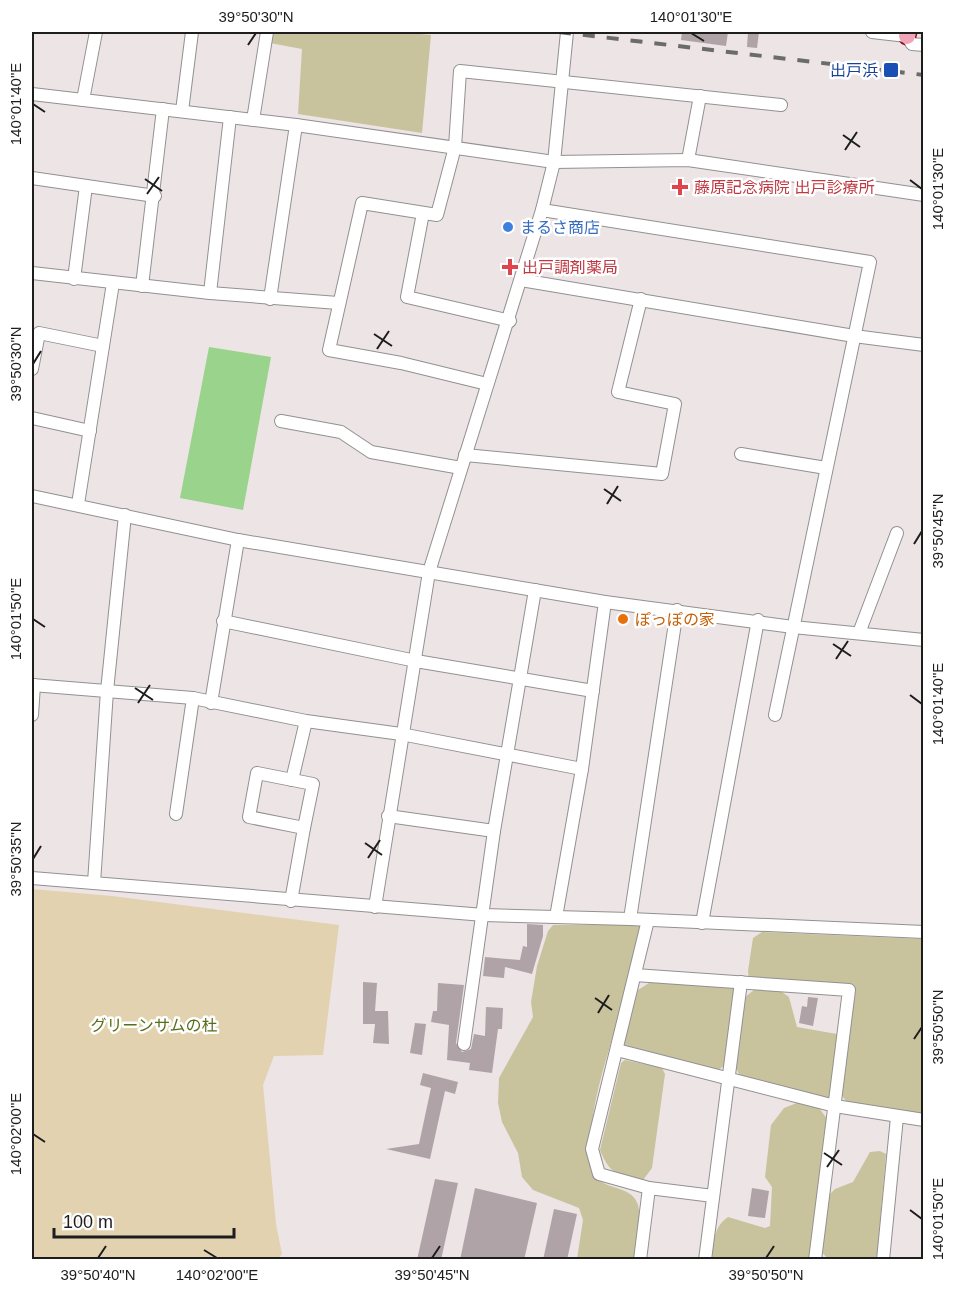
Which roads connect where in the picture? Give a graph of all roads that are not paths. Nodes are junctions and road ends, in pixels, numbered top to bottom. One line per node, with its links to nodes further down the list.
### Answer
1 (96, 32): 11 (street)
2 (192, 32): 14 (street)
3 (267, 32): 16 (street)
4 (567, 32): 8 (street)
5 (872, 32): 6 (street)
6 (908, 34): 7 (street)
7 (924, 45)
8 (564, 81): 10 (street); 18 (street); 20 (street)
9 (32, 94): 11 (street)
10 (700, 96): 12 (street); 19 (street)
11 (83, 100): 13 (street)
12 (781, 105)
13 (163, 109): 14 (street); 24 (street)
14 (182, 111): 15 (street)
15 (231, 117): 16 (street); 32 (street)
16 (253, 120): 17 (street)
17 (296, 125): 18 (street); 33 (street)
18 (455, 147): 20 (street); 26 (street)
19 (688, 160): 20 (street); 23 (street)
20 (554, 162): 25 (street)
21 (32, 178): 22 (street)
22 (86, 186): 24 (street); 28 (street)
23 (924, 195)
24 (155, 196): 31 (street)
25 (542, 210): 29 (street); 37 (street)
26 (423, 213): 35 (street); 36 (street)
27 (32, 273): 28 (street)
28 (74, 279): 30 (street)
29 (521, 280): 34 (street); 36 (street)
30 (113, 283): 31 (street); 39 (street)
31 (142, 286): 32 (street)
32 (210, 293): 33 (street)
33 (270, 299): 35 (street)
34 (640, 299): 37 (street); 46 (street)
35 (339, 303): 41 (street)
36 (510, 321): 41 (street)
37 (854, 336): 38 (street); 48 (street)
38 (924, 345)
39 (103, 346): 40 (street); 44 (street)
40 (32, 369)
41 (487, 384): 46 (street)
42 (32, 418): 44 (street)
43 (281, 421): 47 (street)
44 (90, 431): 50 (street)
45 (741, 453): 48 (street)
46 (465, 454): 47 (street)
47 (460, 468): 54 (street)
48 (826, 468): 60 (street)
49 (32, 496): 50 (street)
50 (78, 504): 51 (street)
51 (125, 515): 53 (street); 66 (street)
52 (897, 533): 61 (street)
53 (238, 540): 54 (street); 59 (street)
54 (429, 572): 55 (street); 63 (street)
55 (535, 590): 56 (street); 64 (street)
56 (605, 602): 57 (street); 67 (street)
57 (676, 610): 58 (street); 87 (street)
58 (758, 620): 60 (street); 89 (street)
59 (223, 621): 63 (street); 69 (street)
60 (793, 627): 61 (street); 71 (street)
61 (859, 633): 62 (street)
62 (924, 640)
63 (416, 661): 64 (street); 73 (street)
64 (521, 678): 67 (street); 74 (street)
65 (33, 685): 66 (street); 70 (street)
66 (107, 691): 68 (street); 82 (street)
67 (593, 692): 75 (street)
68 (193, 698): 69 (street); 77 (street)
69 (211, 703): 72 (street)
70 (32, 715)
71 (775, 715)
72 (306, 722): 73 (street); 76 (street)
73 (401, 734): 74 (street); 78 (street)
74 (508, 755): 75 (street); 80 (street)
75 (582, 769): 86 (street)
76 (292, 780): 79 (street); 79 (street)
77 (176, 814)
78 (388, 816): 80 (street); 84 (street)
79 (304, 828): 83 (street)
80 (494, 831): 85 (street)
81 (32, 878): 82 (street)
82 (94, 883): 83 (street)
83 (291, 901): 84 (street)
84 (375, 907): 85 (street)
85 (484, 915): 86 (street); 93 (street)
86 (556, 917): 87 (street)
87 (630, 919): 88 (street)
88 (648, 920): 89 (street); 91 (street)
89 (702, 923): 90 (street)
90 (924, 932)
91 (635, 975): 92 (street); 94 (street)
92 (741, 982): 95 (street); 96 (street)
93 (464, 1044)
94 (617, 1050): 95 (street); 99 (street)
95 (728, 1079): 96 (street); 100 (street)
96 (835, 1106): 97 (street); 103 (street)
97 (897, 1117): 98 (street); 104 (street)
98 (924, 1120)
99 (649, 1188): 100 (street); 101 (street)
100 (713, 1196): 102 (street)
101 (640, 1260)
102 (705, 1260)
103 (815, 1260)
104 (883, 1260)

